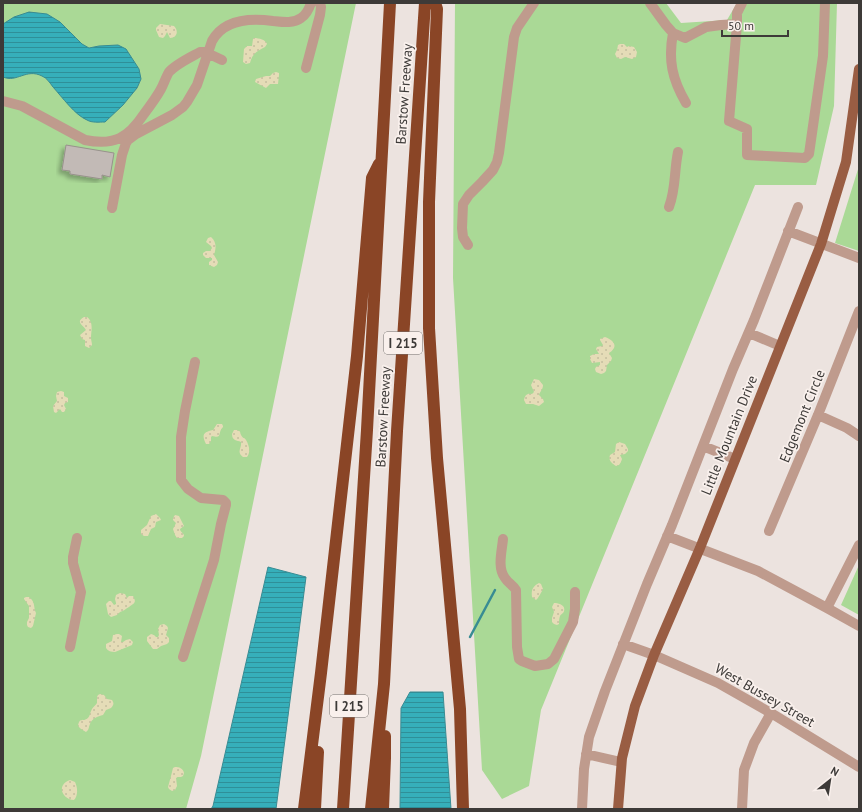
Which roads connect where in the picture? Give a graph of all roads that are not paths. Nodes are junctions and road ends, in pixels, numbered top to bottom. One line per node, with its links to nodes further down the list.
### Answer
1 (311, 3): 12 (street)
2 (320, 3): 14 (street)
3 (390, 3): 21 (highway, Barstow Freeway / I 215)
4 (425, 3): 51 (highway, Barstow Freeway / I 215)
5 (435, 3): 61 (highway)
6 (534, 3): 27 (street)
7 (650, 3): 11 (street)
8 (742, 3): 10 (street)
9 (825, 3): 10 (street)
10 (737, 24): 11 (street)
11 (673, 33): 17 (street)
12 (208, 54): 13 (street); 18 (street); 19 (street)
13 (222, 60)
14 (306, 68)
15 (859, 69): 26 (main road, Little Mountain Drive)
16 (3, 101): 18 (street)
17 (686, 103)
18 (109, 142): 19 (street)
19 (123, 151): 24 (street)
20 (678, 152): 22 (street)
21 (382, 158): 50 (highway); 58 (highway, Barstow Freeway / I 215)
22 (669, 207)
23 (798, 207): 25 (street)
24 (112, 208)
25 (788, 232): 26 (street); 30 (street)
26 (821, 244): 28 (street); 31 (main road, Little Mountain Drive)
27 (468, 245)
28 (859, 258)
29 (859, 311): 33 (street, Edgemont Circle)
30 (749, 333): 31 (street); 35 (street)
31 (780, 346): 36 (main road, Little Mountain Drive)
32 (195, 362): 49 (street)
33 (818, 415): 34 (street); 37 (street, Edgemont Circle)
34 (859, 436)
35 (703, 446): 36 (street); 38 (street)
36 (735, 459): 42 (main road, Little Mountain Drive)
37 (769, 531)
38 (667, 536): 42 (street); 46 (street)
39 (77, 538): 47 (street)
40 (502, 539): 43 (street)
41 (859, 545): 44 (street)
42 (700, 548): 44 (street); 48 (main road, Little Mountain Drive)
43 (575, 592)
44 (827, 608): 45 (street)
45 (859, 626)
46 (623, 644): 48 (street, West Bussey Street); 53 (street)
47 (70, 647)
48 (654, 655): 52 (street, West Bussey Street); 54 (main road, Little Mountain Drive)
49 (183, 658)
50 (321, 673): 56 (highway); 57 (highway)
51 (384, 684): 59 (highway, Barstow Freeway / I 215); 60 (highway)
52 (771, 713): 55 (street, West Bussey Street); 64 (street)
53 (586, 754): 54 (street); 62 (street)
54 (621, 762): 63 (main road, Little Mountain Drive)
55 (859, 767)
56 (304, 809)
57 (315, 809)
58 (343, 809)
59 (371, 809)
60 (383, 809)
61 (463, 809)
62 (582, 809)
63 (618, 809)
64 (742, 809)

